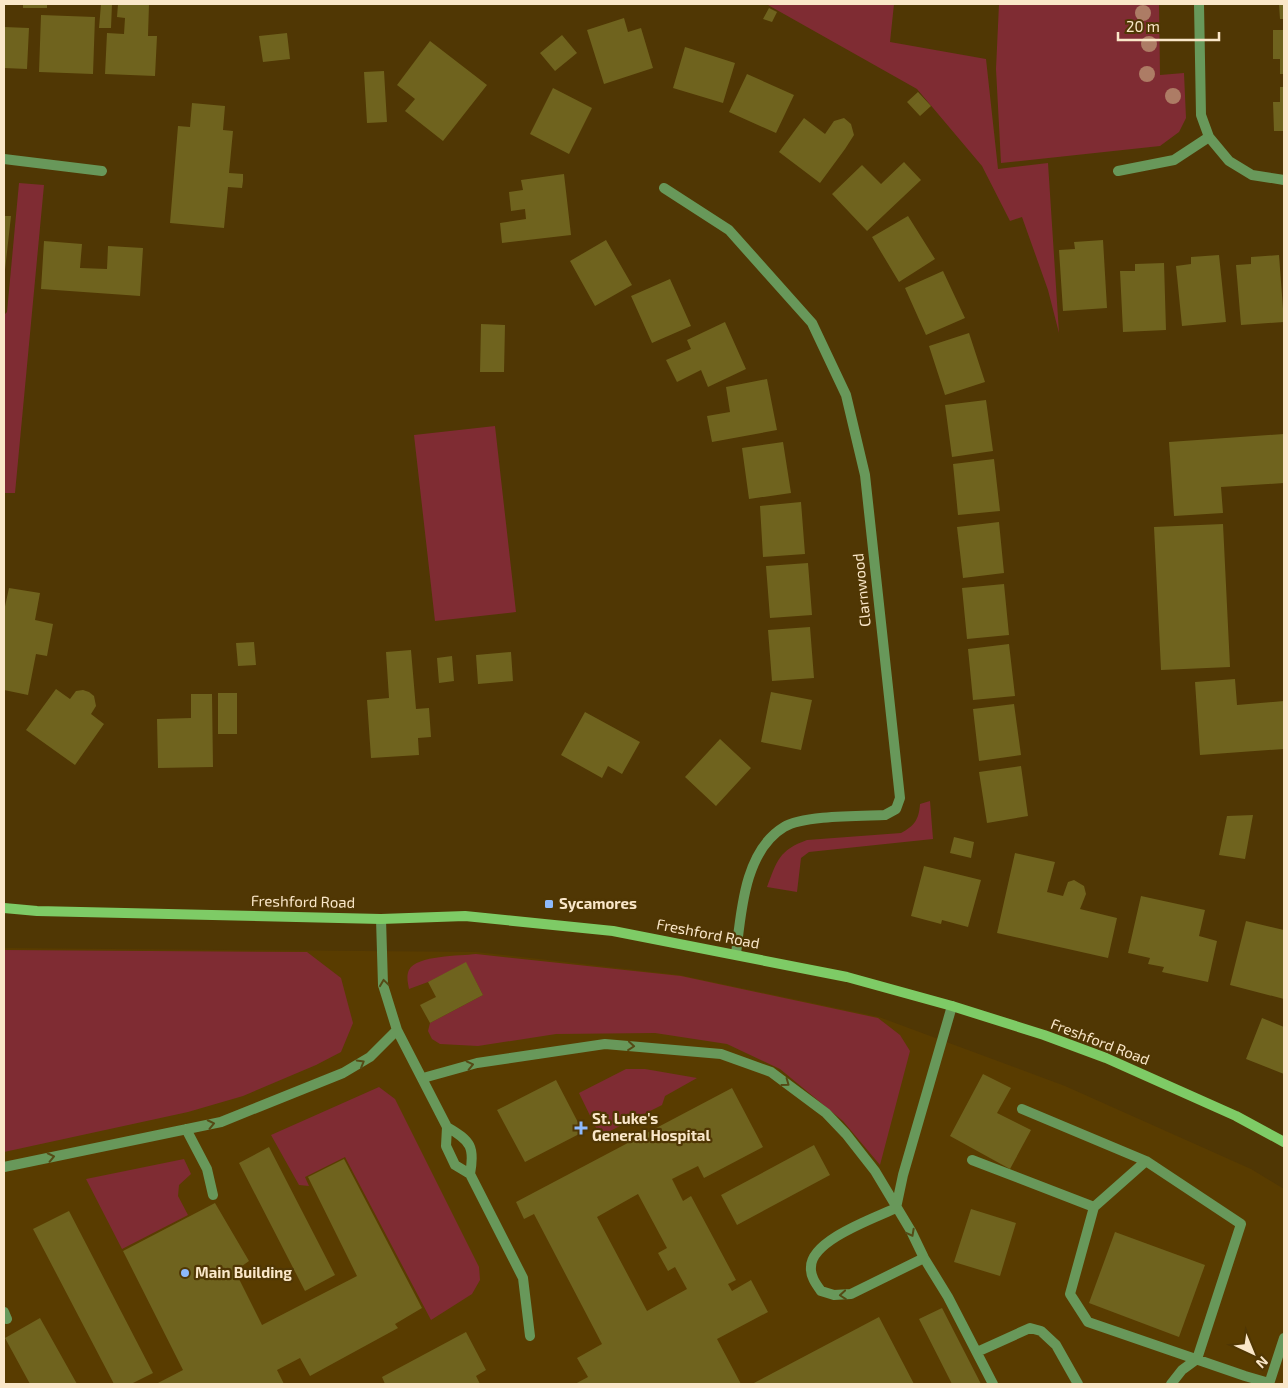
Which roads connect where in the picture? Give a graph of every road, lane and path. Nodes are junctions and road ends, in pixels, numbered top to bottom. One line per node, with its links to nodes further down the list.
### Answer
1 (1199, 4): 2 (street)
2 (1209, 137): 5 (street); 6 (street)
3 (4, 159): 4 (street)
4 (102, 171)
5 (1118, 171)
6 (1284, 180)
7 (664, 188): 10 (street, Clarnwood)
8 (4, 908): 9 (main road, Freshford Road)
9 (381, 919): 10 (main road, Freshford Road); 12 (street, one-way to 9)
10 (736, 954): 11 (main road, Freshford Road)
11 (952, 1006): 17 (main road, Freshford Road); 24 (street)
12 (397, 1030): 13 (street); 16 (street, one-way to 12)
13 (423, 1078): 15 (street); 24 (street, one-way to 24)
14 (1022, 1109): 19 (street)
15 (447, 1127): 21 (street); 21 (street)
16 (186, 1129): 20 (street, one-way to 16); 22 (street)
17 (1284, 1142)
18 (972, 1160): 23 (street)
19 (1146, 1161): 23 (street); 29 (street)
20 (4, 1167)
21 (470, 1174): 26 (street)
22 (212, 1195)
23 (1094, 1207): 29 (street)
24 (896, 1208): 25 (street, one-way to 25); 25 (street, one-way to 24)
25 (924, 1258): 28 (street)
26 (530, 1336)
27 (1284, 1338): 30 (street)
28 (977, 1352): 31 (street); 32 (street)
29 (1197, 1359): 30 (street); 33 (street)
30 (1269, 1383)
31 (993, 1384)
32 (1078, 1384)
33 (1171, 1384)

